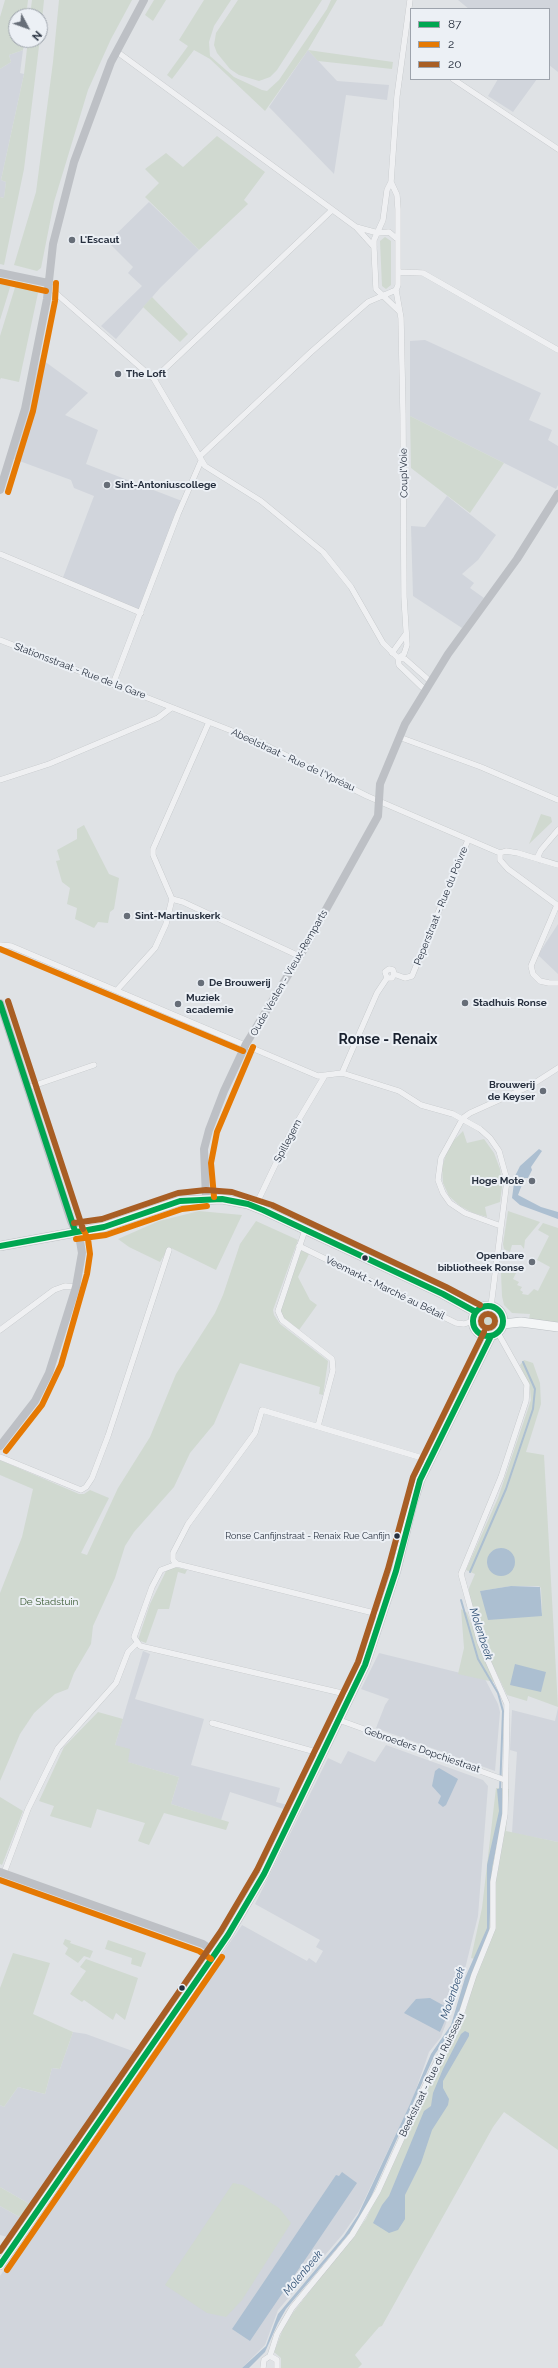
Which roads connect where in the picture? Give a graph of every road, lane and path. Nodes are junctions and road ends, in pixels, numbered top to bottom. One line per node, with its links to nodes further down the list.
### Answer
1 (144, 0): 4 (street)
2 (410, 0): 3 (street)
3 (404, 50): 5 (street); 8 (street)
4 (116, 51): 9 (street); 16 (street)
5 (410, 53)
6 (454, 80): 7 (street)
7 (558, 148)
8 (391, 182): 11 (street); 12 (street, Coupl'Voie)
9 (332, 210): 10 (street); 21 (street)
10 (356, 227): 11 (street); 13 (street)
11 (378, 233): 12 (street); 13 (street)
12 (396, 238): 15 (street, Coupl'Voie)
13 (374, 248): 18 (street)
14 (0, 272): 16 (street)
15 (398, 272): 17 (street, Coupl'Voie); 20 (street)
16 (48, 283): 21 (street); 23 (street)
17 (396, 290): 18 (street); 19 (street, Coupl'Voie)
18 (383, 296): 19 (street); 22 (street)
19 (399, 312): 27 (street, Coupl'Voie)
20 (558, 350)
21 (154, 379): 22 (street)
22 (200, 459): 26 (street); 29 (street)
23 (0, 490)
24 (558, 494): 31 (street, Oude Vesten - Vieux-Remparts)
25 (0, 554): 26 (street)
26 (141, 613): 32 (street)
27 (405, 635): 29 (street); 30 (street, Coupl'Voie)
28 (0, 640): 32 (street, Stationsstraat - Rue de la Gare)
29 (392, 653): 30 (street)
30 (398, 658): 31 (street); 33 (street)
31 (431, 682): 33 (street, Oude Vesten - Vieux-Remparts)
32 (113, 684): 34 (street, Stationsstraat - Rue de la Gare)
33 (425, 690): 36 (street, Oude Vesten - Vieux-Remparts)
34 (171, 708): 35 (street, Abeelstraat - Rue de l'Ypréau); 37 (street)
35 (209, 722): 38 (street, Abeelstraat - Rue de l'Ypréau); 45 (street)
36 (399, 737): 38 (street, Oude Vesten - Vieux-Remparts); 39 (street)
37 (0, 780)
38 (378, 799): 41 (street, Abeelstraat - Rue de l'Ypréau); 49 (street, Oude Vesten - Vieux-Remparts)
39 (558, 800)
40 (558, 830): 43 (street)
41 (468, 840): 42 (street, Abeelstraat - Rue de l'Ypréau); 50 (street, Peperstraat - Rue du Poivre)
42 (500, 854): 43 (street); 52 (street)
43 (540, 860): 44 (street)
44 (558, 866)
45 (172, 899): 49 (street); 53 (street)
46 (0, 940): 48 (street)
47 (0, 945): 48 (street)
48 (8, 945): 53 (street)
49 (299, 956): 55 (street, Oude Vesten - Vieux-Remparts)
50 (394, 974): 51 (street); 51 (street)
51 (387, 978): 58 (street)
52 (558, 982)
53 (117, 990): 55 (street)
54 (0, 1003): 60 (street)
55 (246, 1044): 59 (street); 62 (street, Oude Vesten - Vieux-Remparts)
56 (94, 1065): 60 (street)
57 (558, 1068): 61 (street)
58 (342, 1073): 59 (street); 61 (street)
59 (324, 1077): 63 (street, Spillegem)
60 (27, 1088): 66 (street)
61 (463, 1118): 64 (street); 64 (street)
62 (206, 1198): 63 (main road, Veemarkt - Marché au Bétail); 66 (main road, Veemarkt - Marché au Bétail)
63 (255, 1206): 65 (main road, Veemarkt - Marché au Bétail)
64 (501, 1226): 71 (street)
65 (305, 1230): 68 (street); 72 (main road, Veemarkt - Marché au Bétail)
66 (75, 1231): 67 (main road, Veemarkt - Marché au Bétail); 70 (street)
67 (0, 1246)
68 (299, 1246): 72 (street, Veemarkt - Marché au Bétail); 77 (street)
69 (169, 1250): 79 (street)
70 (76, 1287): 75 (street); 78 (street)
71 (491, 1306): 72 (main road); 73 (main road)
72 (475, 1317): 76 (main road)
73 (503, 1324): 74 (main road); 76 (main road)
74 (558, 1327)
75 (0, 1330)
76 (494, 1335): 80 (main road); 88 (street, Beekstraat - Rue du Ruisseau)
77 (318, 1426): 80 (street); 81 (street)
78 (0, 1446)
79 (0, 1457)
80 (430, 1460): 82 (main road)
81 (176, 1563): 82 (street); 83 (street)
82 (382, 1615): 84 (main road)
83 (139, 1644): 84 (street); 89 (street)
84 (350, 1695): 85 (main road)
85 (339, 1720): 87 (main road); 88 (street, Gebroeders Dopchiestraat)
86 (212, 1723): 87 (street)
87 (323, 1754): 90 (main road)
88 (504, 1780): 92 (street, Beekstraat - Rue du Ruisseau)
89 (2, 1873): 90 (street)
90 (215, 1952): 91 (main road)
91 (0, 2264)
92 (270, 2356): 93 (street, Beekstraat - Rue du Ruisseau); 94 (street)
93 (263, 2368)
94 (278, 2368)

